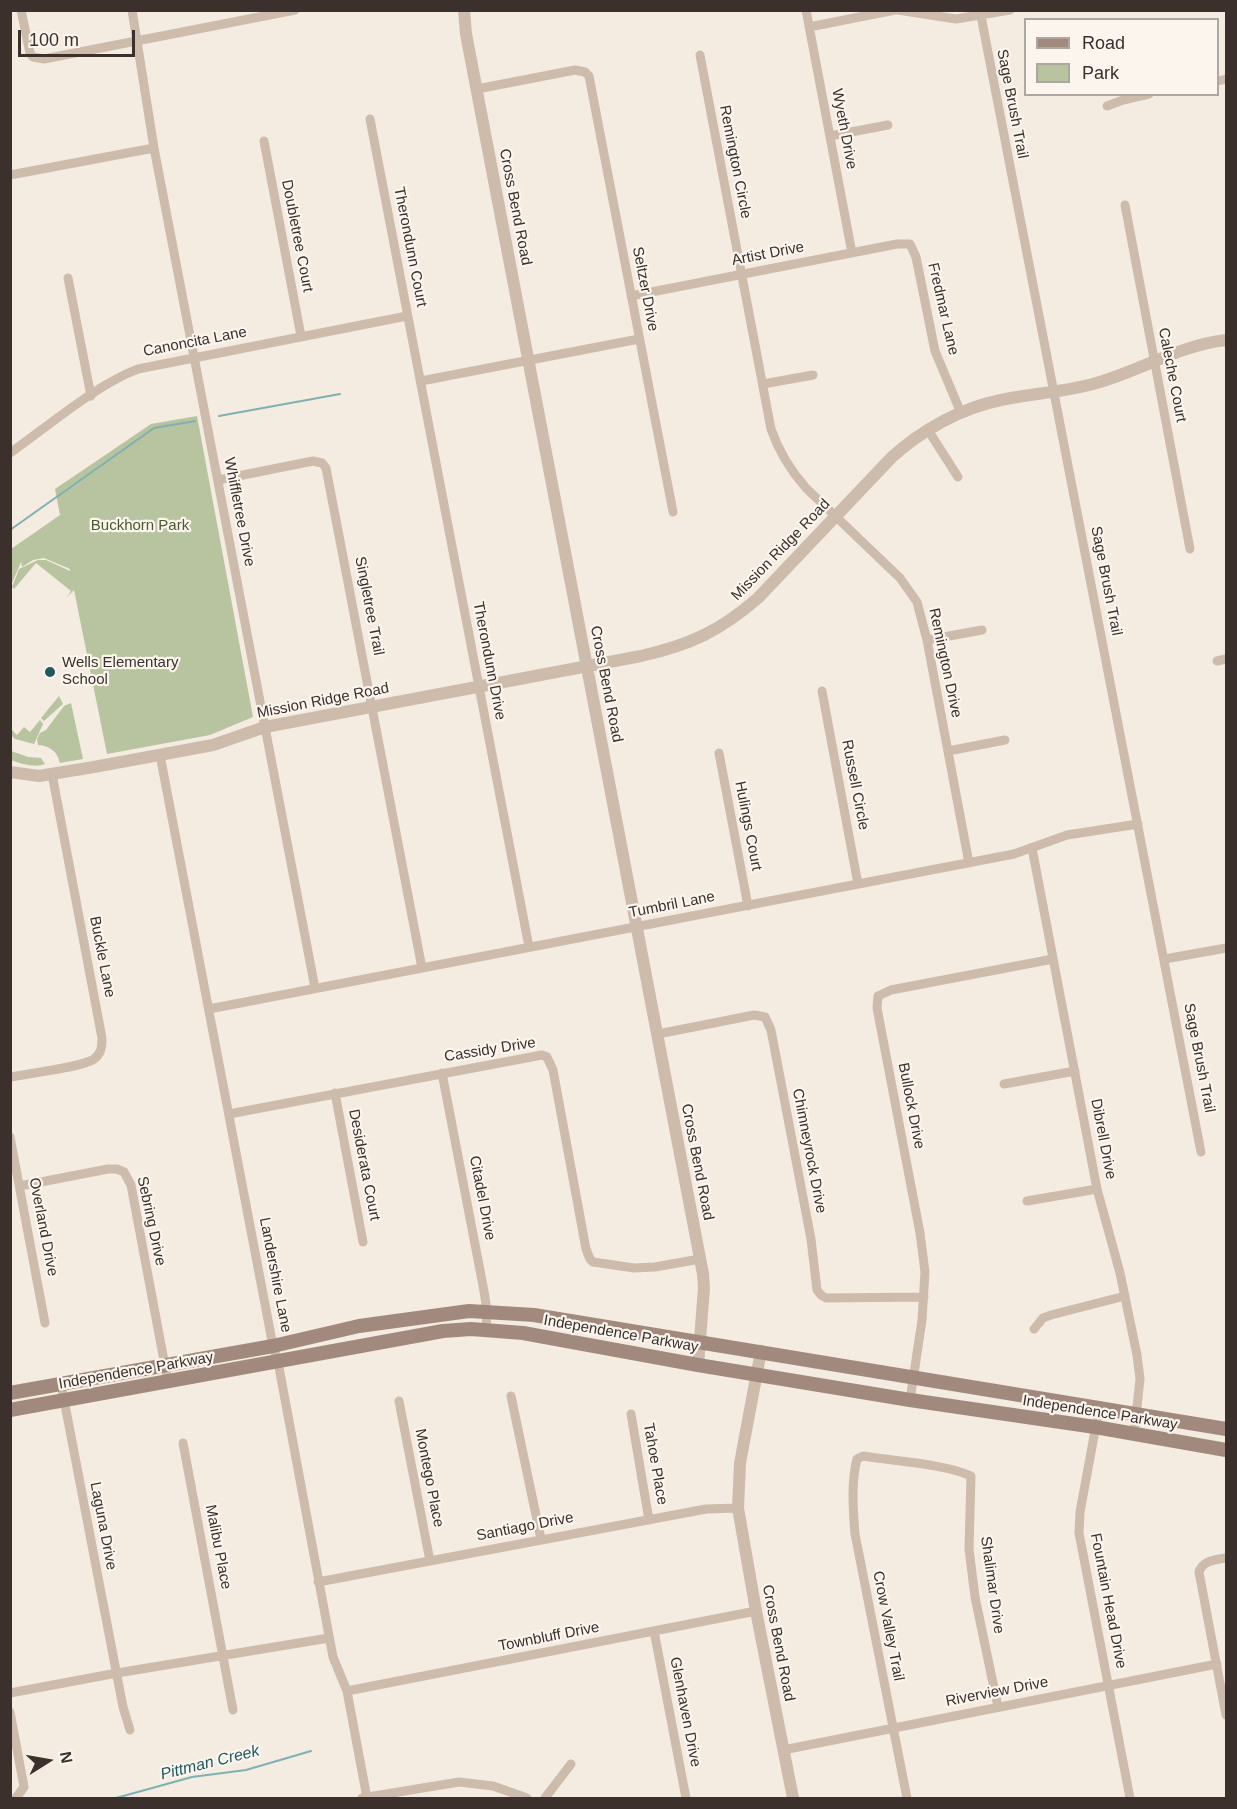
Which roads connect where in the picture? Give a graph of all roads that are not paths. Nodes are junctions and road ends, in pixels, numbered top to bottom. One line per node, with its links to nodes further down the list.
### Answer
1 (21, 10): 11 (street)
2 (132, 10): 11 (street, Whiffletree Drive)
3 (295, 10): 8 (street)
4 (464, 10): 13 (street, Cross Bend Road)
5 (806, 10): 10 (street, Wyeth Drive)
6 (897, 10): 9 (street); 10 (street)
7 (1010, 10): 9 (street)
8 (243, 15): 11 (street)
9 (981, 16): 38 (street, Sage Brush Trail)
10 (809, 27): 18 (street, Wyeth Drive)
11 (138, 41): 20 (street, Whiffletree Drive)
12 (700, 55): 25 (street, Remington Circle)
13 (477, 89): 27 (street, Seltzer Drive); 33 (street, Cross Bend Road)
14 (1139, 96): 15 (street)
15 (1107, 106)
16 (370, 119): 28 (street, Therondunn Court)
17 (888, 125): 18 (street)
18 (830, 136): 24 (street, Wyeth Drive)
19 (264, 141): 29 (street, Doubletree Court)
20 (154, 148): 21 (street); 32 (street, Whiffletree Drive)
21 (10, 175)
22 (1125, 206): 34 (street, Caleche Court)
23 (910, 244): 24 (street, Artist Drive); 40 (street, Fredmar Lane)
24 (852, 253): 25 (street, Artist Drive)
25 (741, 274): 27 (street, Artist Drive); 37 (street, Remington Drive)
26 (68, 278): 39 (street)
27 (631, 296): 30 (street, Seltzer Drive)
28 (407, 316): 29 (street, Canoncita Lane); 36 (street, Therondunn Court)
29 (301, 336): 32 (street, Canoncita Lane)
30 (639, 339): 33 (street); 45 (street, Seltzer Drive)
31 (1227, 340): 34 (street, Mission Ridge Road)
32 (194, 358): 39 (street, Canoncita Lane); 44 (street, Whiffletree Drive)
33 (529, 360): 36 (street); 50 (street, Cross Bend Road)
34 (1154, 361): 38 (street, Mission Ridge Road); 47 (street, Caleche Court)
35 (813, 375): 37 (street)
36 (421, 381): 51 (street, Therondunn Drive)
37 (763, 384): 46 (street, Remington Drive)
38 (1051, 392): 40 (street, Mission Ridge Road); 61 (street, Sage Brush Trail)
39 (91, 396): 42 (street, Canoncita Lane)
40 (961, 413): 41 (street, Mission Ridge Road)
41 (928, 430): 43 (street); 46 (street, Mission Ridge Road)
42 (11, 452)
43 (958, 477)
44 (218, 480): 53 (street, Singletree Trail); 54 (street, Whiffletree Drive)
45 (673, 512)
46 (835, 515): 49 (street, Remington Drive); 50 (street, Mission Ridge Road)
47 (1190, 549)
48 (982, 630): 49 (street)
49 (927, 640): 56 (street, Remington Drive)
50 (588, 666): 51 (street, Mission Ridge Road); 66 (street, Cross Bend Road)
51 (479, 686): 53 (street, Mission Ridge Road); 67 (street, Therondunn Drive)
52 (822, 691): 64 (street, Russell Circle)
53 (372, 706): 54 (street, Mission Ridge Road); 71 (street, Singletree Trail)
54 (265, 727): 58 (street, Mission Ridge Road); 72 (street, Whiffletree Drive)
55 (1005, 740): 56 (street)
56 (948, 751): 63 (street, Remington Drive)
57 (719, 753): 65 (street, Hulings Court)
58 (160, 755): 60 (street, Mission Ridge Road); 73 (street, Landershire Lane)
59 (10, 772): 60 (street, Mission Ridge Road)
60 (52, 774): 77 (street, Buckle Lane)
61 (1138, 824): 62 (street, Tumbril Lane); 70 (street, Sage Brush Trail)
62 (1032, 848): 63 (street, Tumbril Lane); 69 (street, Dibrell Drive)
63 (969, 863): 64 (street, Tumbril Lane)
64 (858, 884): 65 (street, Tumbril Lane)
65 (748, 906): 66 (street, Tumbril Lane)
66 (637, 927): 67 (street, Tumbril Lane); 74 (street, Cross Bend Road)
67 (529, 947): 71 (street, Tumbril Lane)
68 (1227, 948): 70 (street)
69 (1053, 959): 75 (street, Dibrell Drive); 89 (street, Bullock Drive)
70 (1164, 959): 82 (street, Sage Brush Trail)
71 (422, 968): 72 (street, Tumbril Lane)
72 (315, 988): 73 (street, Tumbril Lane)
73 (209, 1009): 80 (street, Landershire Lane)
74 (658, 1034): 87 (street, Cross Bend Road); 89 (street, Chimneyrock Drive)
75 (1075, 1071): 78 (street); 84 (street, Dibrell Drive)
76 (442, 1073): 79 (street, Cassidy Drive); 87 (street, Cassidy Drive); 90 (street, Citadel Drive)
77 (10, 1077)
78 (1004, 1084)
79 (336, 1094): 80 (street, Cassidy Drive); 86 (street, Desiderata Court)
80 (229, 1114): 95 (street, Landershire Lane)
81 (10, 1137): 83 (street, Overland Drive)
82 (1201, 1152)
83 (20, 1186): 91 (street, Overland Drive); 99 (street, Sebring Drive)
84 (1097, 1189): 85 (street); 88 (street, Dibrell Drive)
85 (1027, 1202)
86 (363, 1242)
87 (700, 1259): 94 (street, Cross Bend Road)
88 (1125, 1296): 92 (street); 112 (street, Dibrell Drive)
89 (924, 1297): 101 (street, Bullock Drive)
90 (487, 1311): 93 (street, Citadel Drive); 94 (main road, Independence Parkway); 95 (main road, Independence Parkway)
91 (45, 1323)
92 (1034, 1329)
93 (486, 1330): 97 (main road, Independence Parkway); 98 (main road, Independence Parkway)
94 (700, 1341): 96 (main road, Independence Parkway); 98 (street, Cross Bend Road)
95 (273, 1346): 97 (street, Landershire Lane); 99 (main road, Independence Parkway)
96 (761, 1351): 100 (street, Cross Bend Road); 101 (main road, Independence Parkway)
97 (278, 1362): 102 (main road, Independence Parkway); 124 (street, Landershire Lane)
98 (698, 1365): 100 (main road, Independence Parkway)
99 (165, 1366): 102 (street, Sebring Drive); 103 (main road, Independence Parkway)
100 (757, 1374): 106 (main road, Independence Parkway); 119 (street, Cross Bend Road)
101 (914, 1377): 106 (street, Bullock Drive); 109 (main road, Independence Parkway)
102 (168, 1382): 107 (main road, Independence Parkway)
103 (61, 1384): 104 (main road, Independence Parkway); 107 (street, Laguna Drive)
104 (10, 1393)
105 (511, 1396): 121 (street)
106 (910, 1400): 113 (main road, Independence Parkway)
107 (64, 1401): 110 (main road, Independence Parkway); 130 (street, Laguna Drive)
108 (399, 1401): 123 (street, Montego Place)
109 (1099, 1408): 112 (main road, Independence Parkway); 113 (street, Fountain Head Drive)
110 (10, 1410)
111 (631, 1414): 120 (street, Tahoe Place)
112 (1137, 1415): 114 (main road, Independence Parkway); 115 (street, Dibrell Drive)
113 (1095, 1427): 115 (main road, Independence Parkway); 131 (street, Fountain Head Drive)
114 (1227, 1429)
115 (1134, 1435): 117 (main road, Independence Parkway)
116 (183, 1443): 128 (street, Malibu Place)
117 (1227, 1450)
118 (856, 1459): 134 (street, Shalimar Drive); 138 (street, Crow Valley Trail)
119 (738, 1508): 120 (street, Santiago Drive); 125 (street, Cross Bend Road)
120 (649, 1520): 121 (street, Santiago Drive)
121 (541, 1539): 123 (street, Santiago Drive)
122 (1227, 1558): 129 (street)
123 (430, 1561): 124 (street, Santiago Drive)
124 (318, 1582): 127 (street, Landershire Lane)
125 (756, 1611): 126 (street, Townbluff Drive); 140 (street, Cross Bend Road)
126 (654, 1631): 132 (street, Townbluff Drive); 146 (street, Glenhaven Drive)
127 (329, 1638): 128 (street); 132 (street, Landershire Lane)
128 (224, 1655): 130 (street); 135 (street, Malibu Place)
129 (1217, 1664): 131 (street, Riverview Drive); 137 (street)
130 (117, 1673): 133 (street); 139 (street, Laguna Drive)
131 (1108, 1686): 134 (street, Riverview Drive); 149 (street, Fountain Head Drive)
132 (347, 1691): 143 (street, Landershire Lane)
133 (10, 1694)
134 (998, 1707): 138 (street, Riverview Drive)
135 (233, 1710)
136 (10, 1712): 142 (street)
137 (1227, 1715)
138 (892, 1728): 140 (street, Riverview Drive); 148 (street, Crow Valley Trail)
139 (130, 1730)
140 (783, 1750): 147 (street, Cross Bend Road)
141 (571, 1764): 145 (street)
142 (16, 1798)
143 (365, 1798): 144 (street)
144 (527, 1798)
145 (545, 1798)
146 (686, 1798)
147 (793, 1798)
148 (907, 1798)
149 (1130, 1798)

